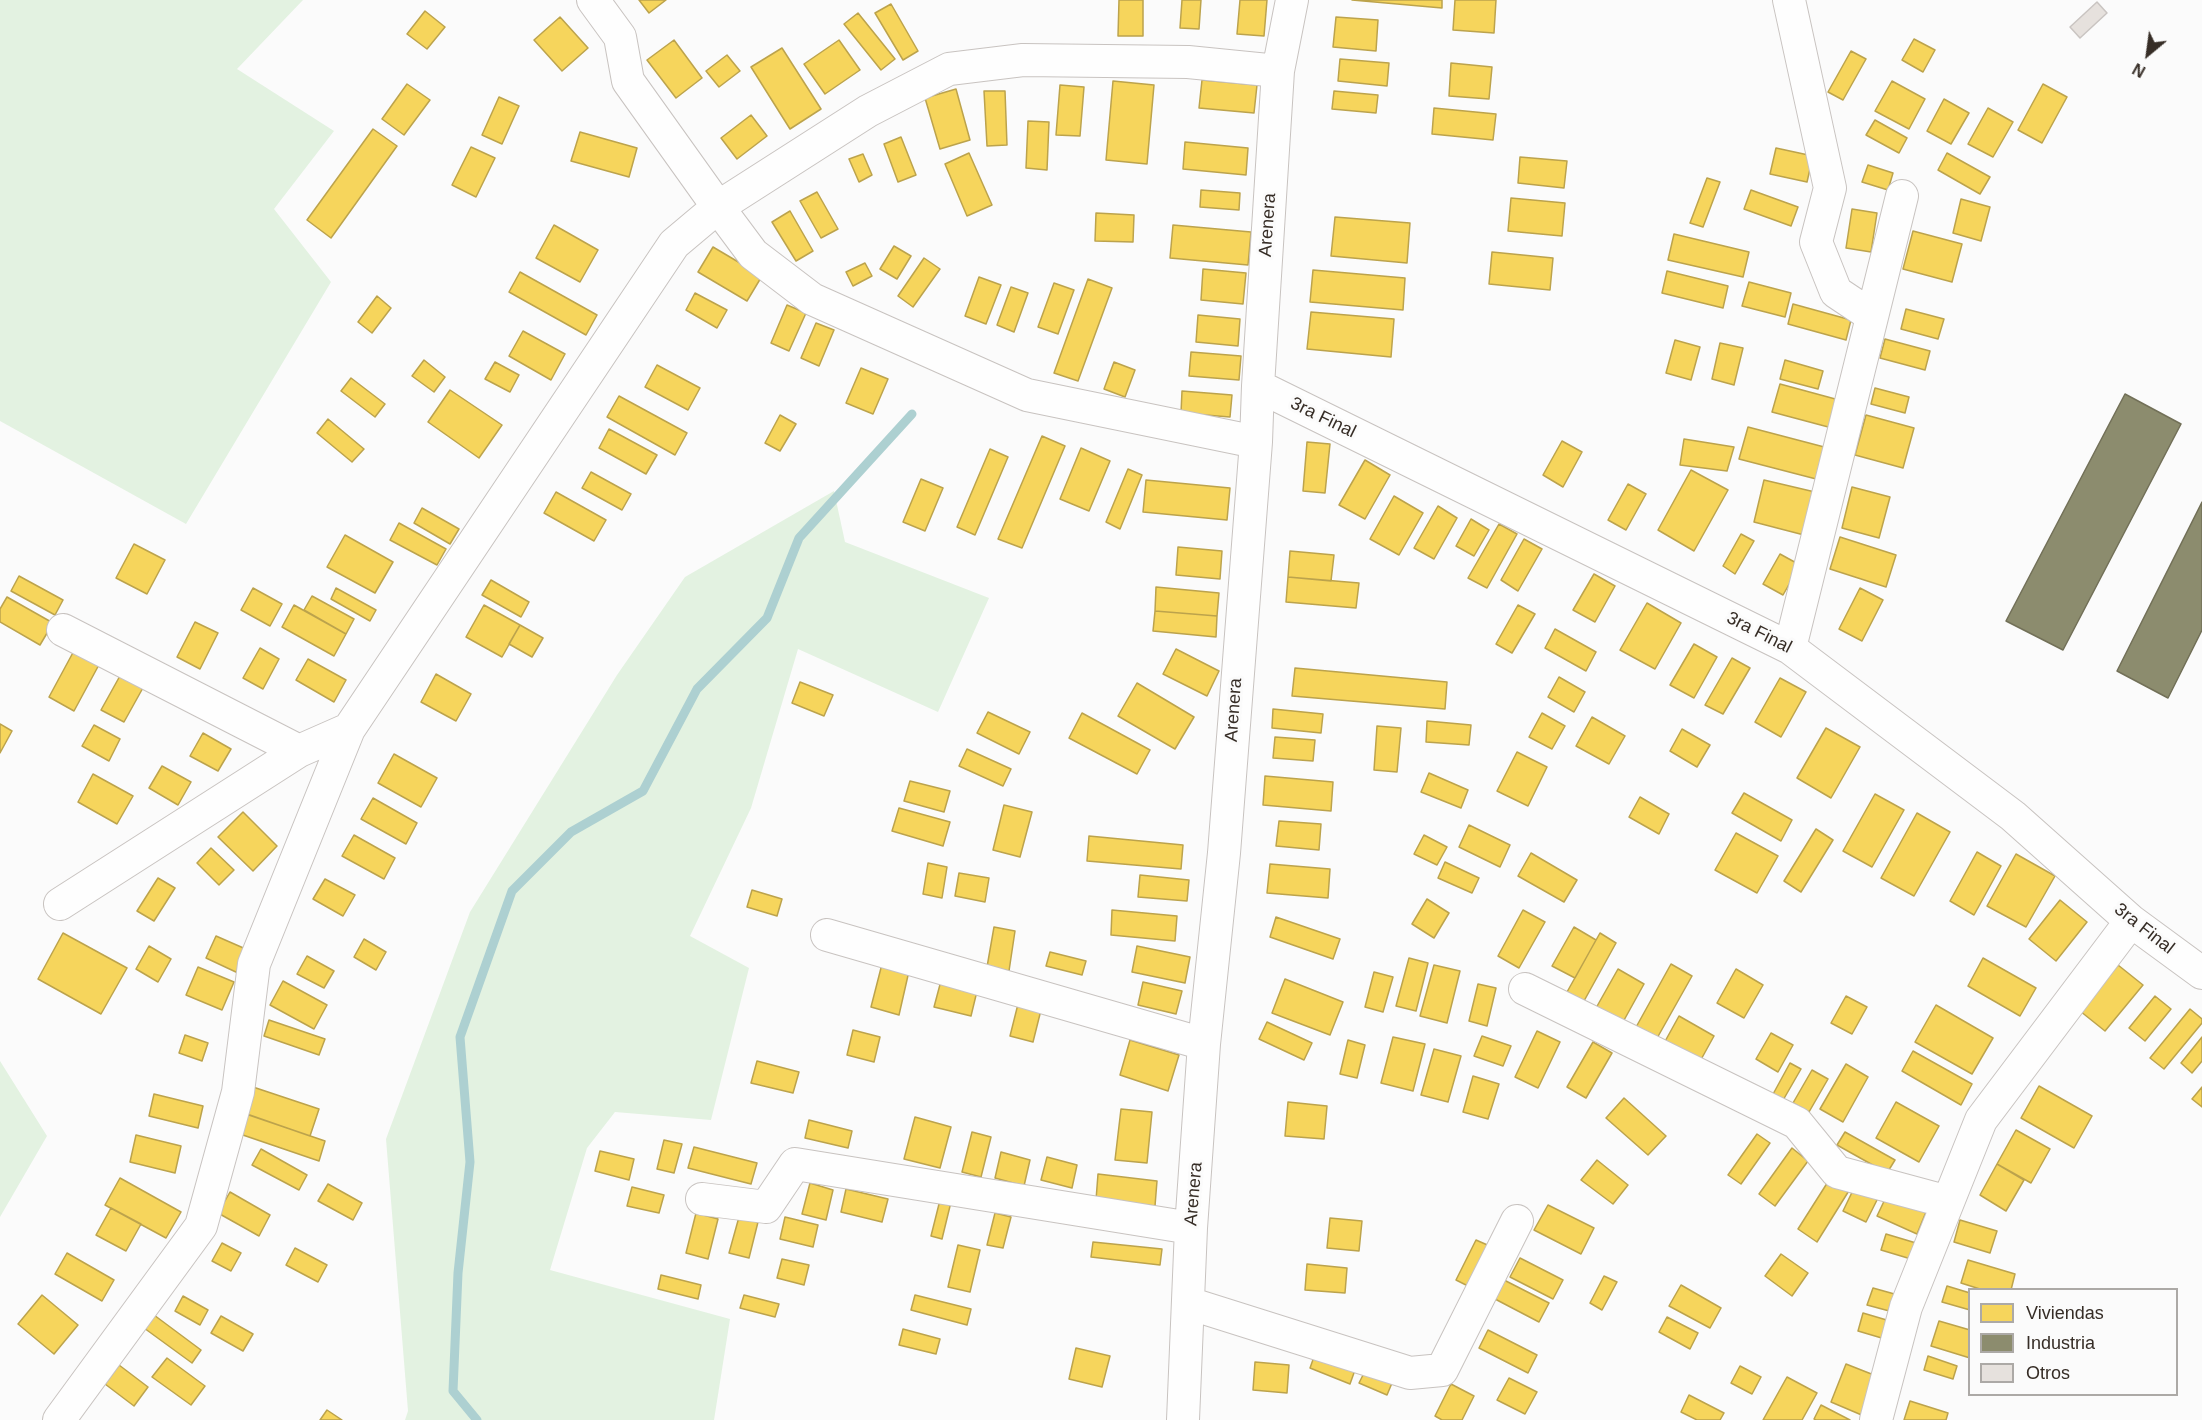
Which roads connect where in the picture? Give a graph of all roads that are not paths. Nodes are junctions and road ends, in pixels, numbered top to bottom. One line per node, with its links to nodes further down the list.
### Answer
1 (593, 0): 6 (street)
2 (1292, 0): 4 (street, Arenera)
3 (1789, 0): 7 (street)
4 (1278, 71): 6 (street); 8 (street, Arenera)
5 (1902, 196): 7 (street)
6 (718, 207): 9 (street); 12 (street)
7 (1872, 316): 11 (street)
8 (1257, 386): 9 (street, Arenera); 11 (street, 3ra Final)
9 (1256, 442): 19 (street, Arenera)
10 (63, 630): 13 (street)
11 (1790, 648): 15 (street, 3ra Final)
12 (349, 729): 13 (street); 25 (street)
13 (299, 751): 14 (street)
14 (60, 904)
15 (2131, 921): 17 (street, 3ra Final); 21 (street)
16 (827, 936): 19 (street)
17 (2202, 973)
18 (1526, 988): 21 (street)
19 (1204, 1044): 23 (street, Arenera)
20 (702, 1199): 23 (street)
21 (1948, 1202): 27 (street)
22 (1517, 1221): 24 (street)
23 (1191, 1228): 24 (street, Arenera)
24 (1188, 1303): 26 (street, Arenera)
25 (59, 1420)
26 (1183, 1420)
27 (1876, 1420)

